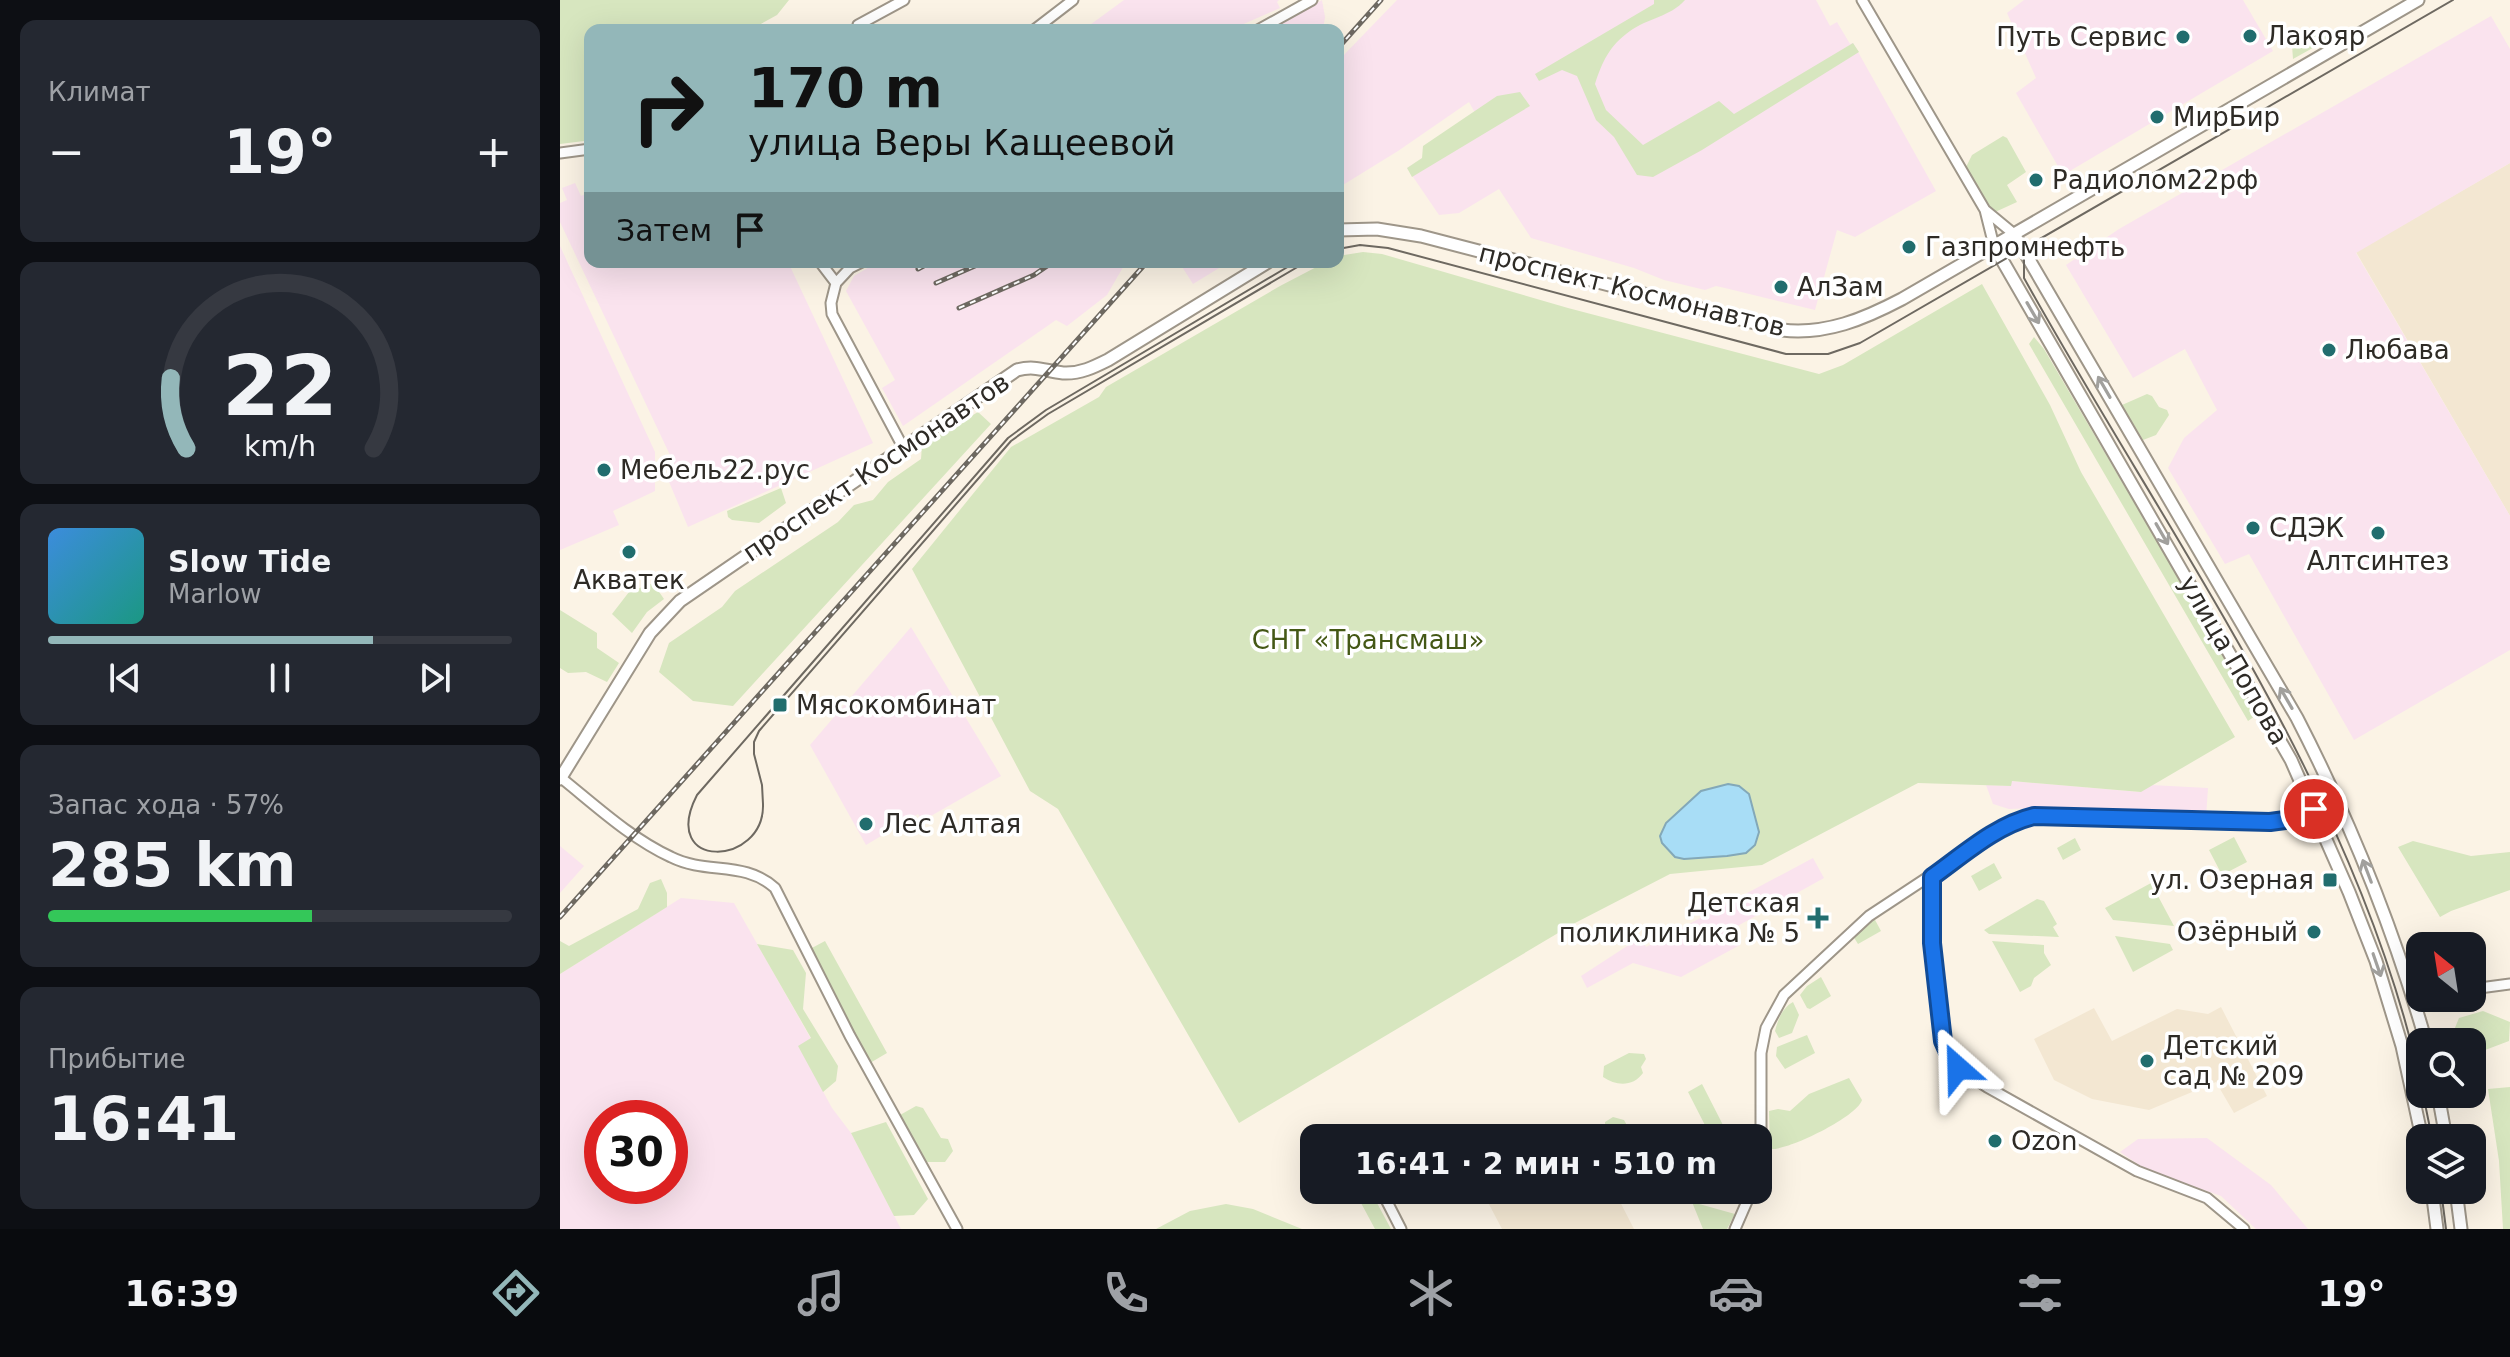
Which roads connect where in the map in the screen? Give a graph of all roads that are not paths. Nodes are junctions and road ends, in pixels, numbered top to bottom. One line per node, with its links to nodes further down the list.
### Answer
1 (904, 0): 6 (street)
2 (1073, 0): 7 (street)
3 (1312, 0): 8 (street)
4 (1862, 0): 11 (street, улица Попова)
5 (2418, 0): 13 (main road, проспект Космонавтов)
6 (860, 24)
7 (1042, 24)
8 (1269, 24)
9 (584, 150): 10 (street)
10 (560, 153)
11 (1985, 210): 13 (street, улица Попова); 14 (street, улица Попова)
12 (1344, 230): 14 (main road, проспект Космонавтов)
13 (2014, 234): 14 (main road, проспект Космонавтов); 20 (main road, улица Попова, one-way to 13)
14 (1994, 246): 21 (main road, улица Попова, one-way to 21)
15 (825, 268): 18 (street)
16 (850, 268): 18 (street)
17 (1258, 268): 19 (main road, проспект Космонавтов)
18 (836, 283): 19 (street)
19 (904, 449): 22 (main road, проспект Космонавтов)
20 (2143, 454): 21 (main road); 25 (main road, улица Попова, one-way to 20)
21 (2123, 466): 23 (main road, улица Попова, one-way to 23)
22 (560, 778): 37 (street)
23 (2314, 809): 24 (street); 31 (main road, улица Попова, one-way to 31)
24 (1932, 877): 30 (street); 40 (street)
25 (2406, 971)
26 (2510, 984): 27 (street)
27 (2486, 987)
28 (2440, 1108): 29 (main road)
29 (2443, 1122): 32 (main road)
30 (1761, 1124)
31 (2419, 1124)
32 (2439, 1124)
33 (1388, 1204): 38 (street)
34 (1746, 1204): 39 (street)
35 (2434, 1204): 41 (main road)
36 (2458, 1204): 42 (main road)
37 (957, 1229)
38 (1401, 1229)
39 (1735, 1229)
40 (2244, 1229)
41 (2437, 1229)
42 (2461, 1229)

